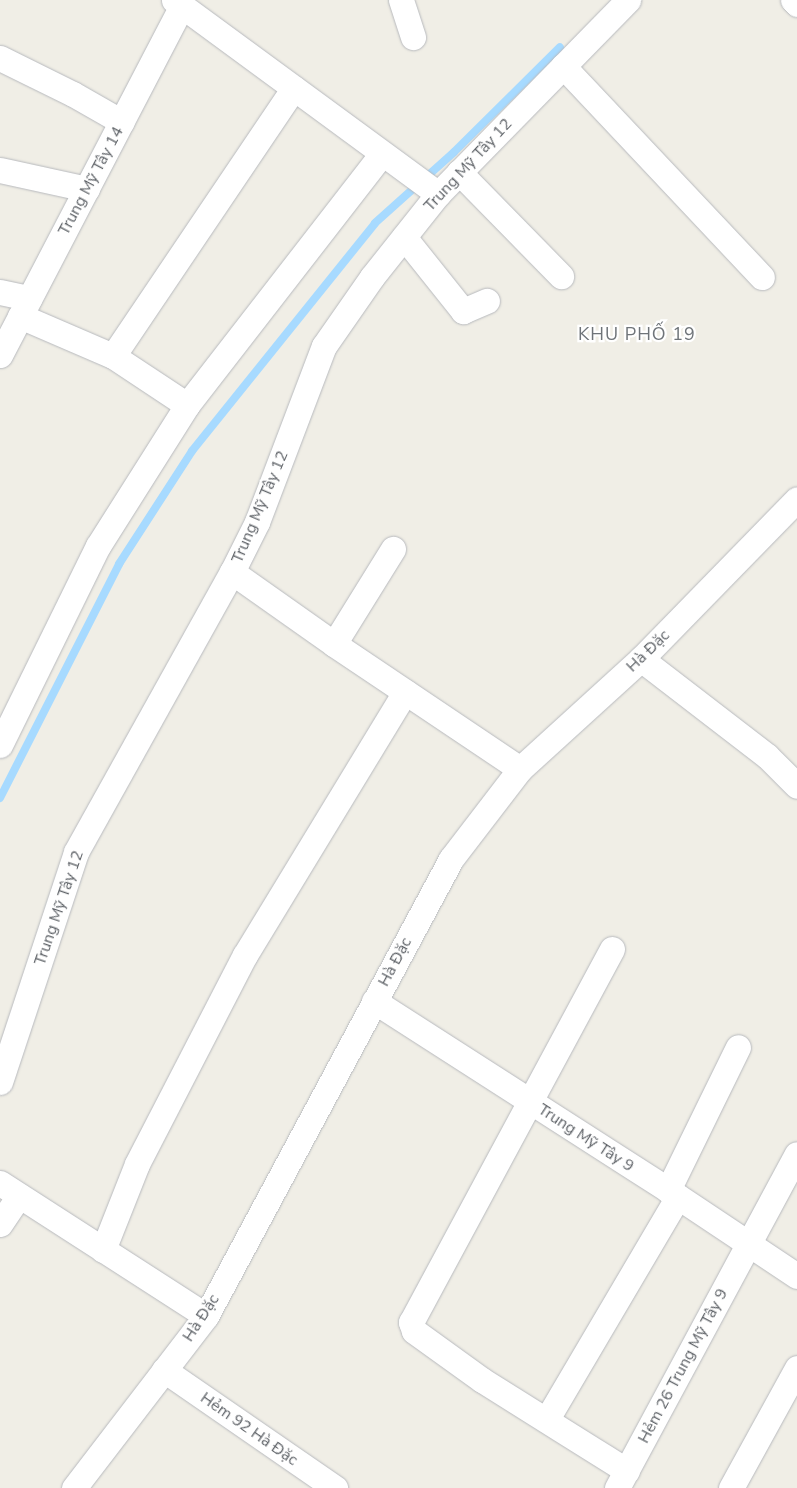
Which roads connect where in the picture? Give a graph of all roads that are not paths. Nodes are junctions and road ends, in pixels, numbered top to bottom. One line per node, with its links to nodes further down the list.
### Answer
1 (401, 0): 6 (street)
2 (628, 0): 8 (street, Trung Mỹ Tây 12)
3 (793, 0): 5 (street)
4 (178, 3): 9 (street); 10 (street, Trung Mỹ Tây 14)
5 (797, 4)
6 (413, 37)
7 (0, 58): 10 (street)
8 (563, 66): 13 (street, Trung Mỹ Tây 12); 18 (street)
9 (294, 88): 11 (street); 23 (street)
10 (122, 122): 14 (street, Trung Mỹ Tây 14)
11 (382, 154): 15 (street); 24 (street)
12 (0, 170): 14 (street)
13 (459, 172): 15 (street, Trung Mỹ Tây 12); 17 (street)
14 (87, 189): 21 (street, Trung Mỹ Tây 14)
15 (434, 191): 16 (street, Trung Mỹ Tây 12)
16 (404, 236): 20 (street); 27 (street, Trung Mỹ Tây 12)
17 (561, 276)
18 (762, 276)
19 (0, 292): 21 (street)
20 (487, 301)
21 (24, 307): 22 (street, Trung Mỹ Tây 14); 23 (street)
22 (0, 355)
23 (113, 356): 24 (street)
24 (187, 405): 31 (street)
25 (797, 499): 29 (street, Hà Đặc)
26 (393, 549): 28 (street)
27 (232, 572): 28 (street); 37 (street, Trung Mỹ Tây 12)
28 (334, 644): 30 (street)
29 (641, 659): 32 (street, Hà Đặc); 33 (street)
30 (405, 692): 32 (street); 44 (street)
31 (0, 745)
32 (520, 769): 35 (street, Hà Đặc)
33 (797, 786)
34 (612, 949): 38 (street)
35 (374, 1001): 38 (street, Trung Mỹ Tây 9); 46 (street, Hà Đặc)
36 (738, 1047): 41 (street)
37 (0, 1082)
38 (531, 1102): 41 (street, Trung Mỹ Tây 9); 49 (street)
39 (797, 1154): 43 (street, Hẻm 26 Trung Mỹ Tây 9)
40 (10, 1190): 42 (street); 44 (street)
41 (673, 1193): 43 (street, Trung Mỹ Tây 9); 49 (street)
42 (0, 1224)
43 (748, 1245): 45 (street, Trung Mỹ Tây 9); 50 (street, Hẻm 26 Trung Mỹ Tây 9)
44 (103, 1250): 46 (street)
45 (797, 1276)
46 (206, 1316): 48 (street, Hà Đặc)
47 (797, 1368): 53 (street)
48 (164, 1370): 51 (street, Hà Đặc); 52 (street, Hẻm 92 Hà Đặc)
49 (547, 1419): 50 (street)
50 (622, 1479)
51 (74, 1488)
52 (335, 1488)
53 (731, 1488)

